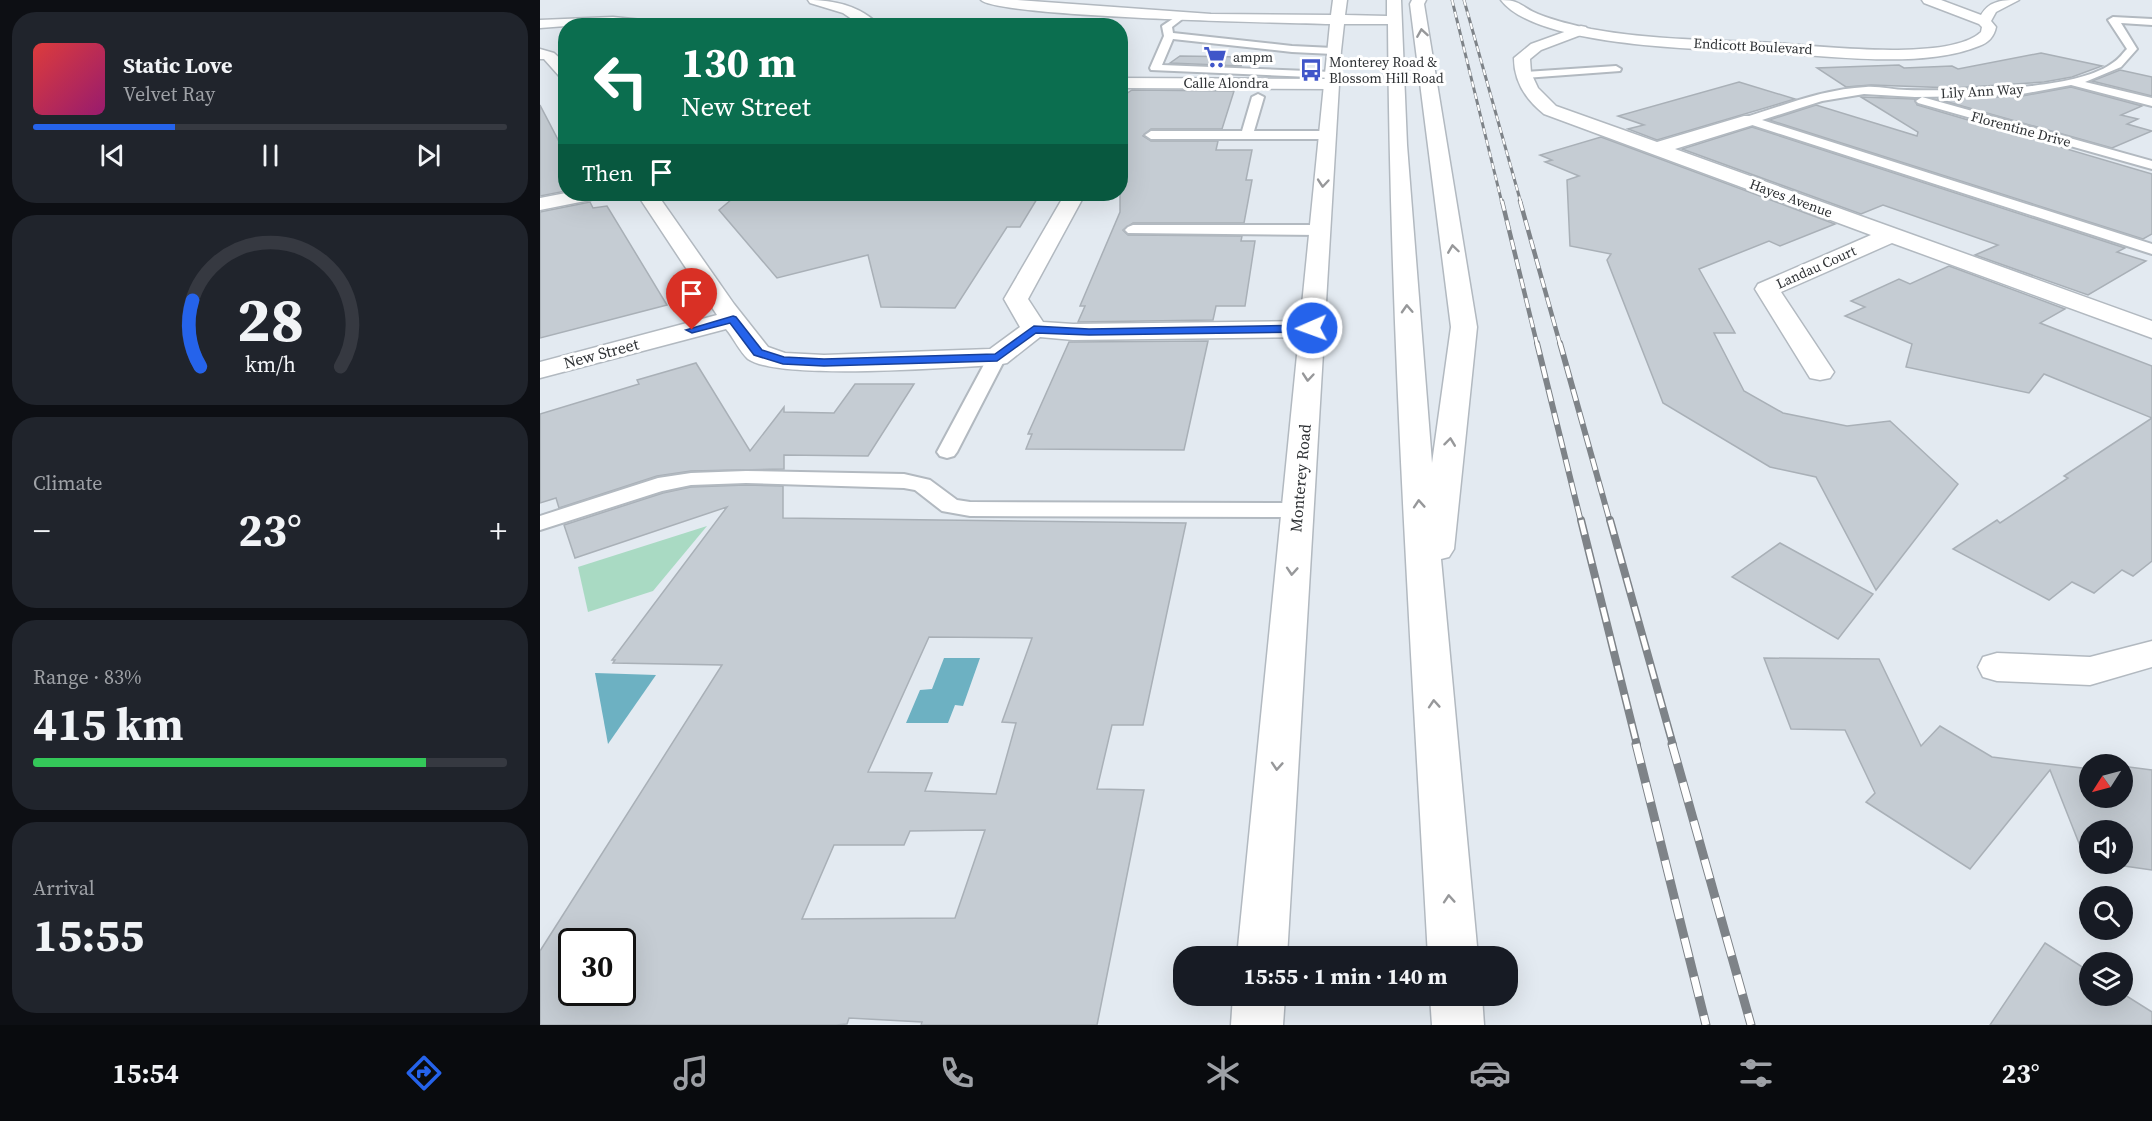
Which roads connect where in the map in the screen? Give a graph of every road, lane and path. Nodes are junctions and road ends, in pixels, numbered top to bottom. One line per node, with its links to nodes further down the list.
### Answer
1 (815, 0): 11 (main road)
2 (988, 0): 10 (main road)
3 (1052, 0): 8 (main road)
4 (1419, 0): 53 (main road, one-way to 4)
5 (1508, 0): 16 (main road, Endicott Boulevard)
6 (1929, 0): 12 (main road)
7 (2012, 0): 12 (main road)
8 (1331, 5): 9 (main road); 10 (main road); 22 (main road, Monterey Road)
9 (1394, 10): 53 (main road, one-way to 9)
10 (1180, 16): 17 (lane)
11 (860, 18)
12 (1984, 21): 16 (main road, Endicott Boulevard)
13 (2152, 22): 25 (lane, Lily Ann Way)
14 (558, 23): 15 (main road)
15 (540, 24)
16 (1581, 30): 23 (main road)
17 (1169, 36): 19 (lane); 19 (lane)
18 (545, 55): 20 (main road)
19 (1275, 61): 22 (lane); 22 (lane)
20 (558, 67)
21 (1616, 69): 23 (lane)
22 (1332, 70): 24 (main road, Calle Alondra); 32 (main road, Monterey Road)
23 (1525, 75): 33 (main road, Hayes Avenue)
24 (1128, 83)
25 (2075, 83): 26 (lane, Lily Ann Way); 28 (lane)
26 (1890, 93): 29 (lane, Lily Ann Way); 34 (lane, Florentine Drive)
27 (1258, 97): 31 (lane)
28 (2152, 102)
29 (1750, 120): 33 (main road, Lily Ann Way); 42 (lane)
30 (1151, 135): 31 (lane)
31 (1247, 135): 32 (lane)
32 (1327, 135): 40 (main road, Monterey Road, one-way to 40)
33 (1655, 149): 41 (main road, Hayes Avenue)
34 (2152, 165)
35 (558, 201): 38 (main road)
36 (653, 201): 43 (main road)
37 (1071, 201): 45 (main road)
38 (540, 204)
39 (1133, 230): 40 (lane)
40 (1319, 230): 44 (main road, Monterey Road)
41 (1890, 235): 46 (main road, Hayes Avenue); 49 (main road, Landau Court)
42 (2152, 249)
43 (733, 319): 47 (main road); 48 (main road, New Street)
44 (1312, 328): 45 (main road); 51 (main road, Monterey Road, one-way to 51)
45 (1034, 330): 47 (main road)
46 (2152, 330)
47 (997, 357): 50 (lane)
48 (540, 370)
49 (1820, 372)
50 (947, 452)
51 (1297, 510): 52 (lane); 56 (main road, Monterey Road, one-way to 56)
52 (540, 523)
53 (1428, 625): 57 (main road, one-way to 53)
54 (2152, 654): 55 (main road)
55 (1997, 668)
56 (1263, 946)
57 (1452, 946)
58 (1258, 1006): 60 (main road)
59 (1457, 1006): 61 (main road)
60 (1257, 1025)
61 (1458, 1025)

